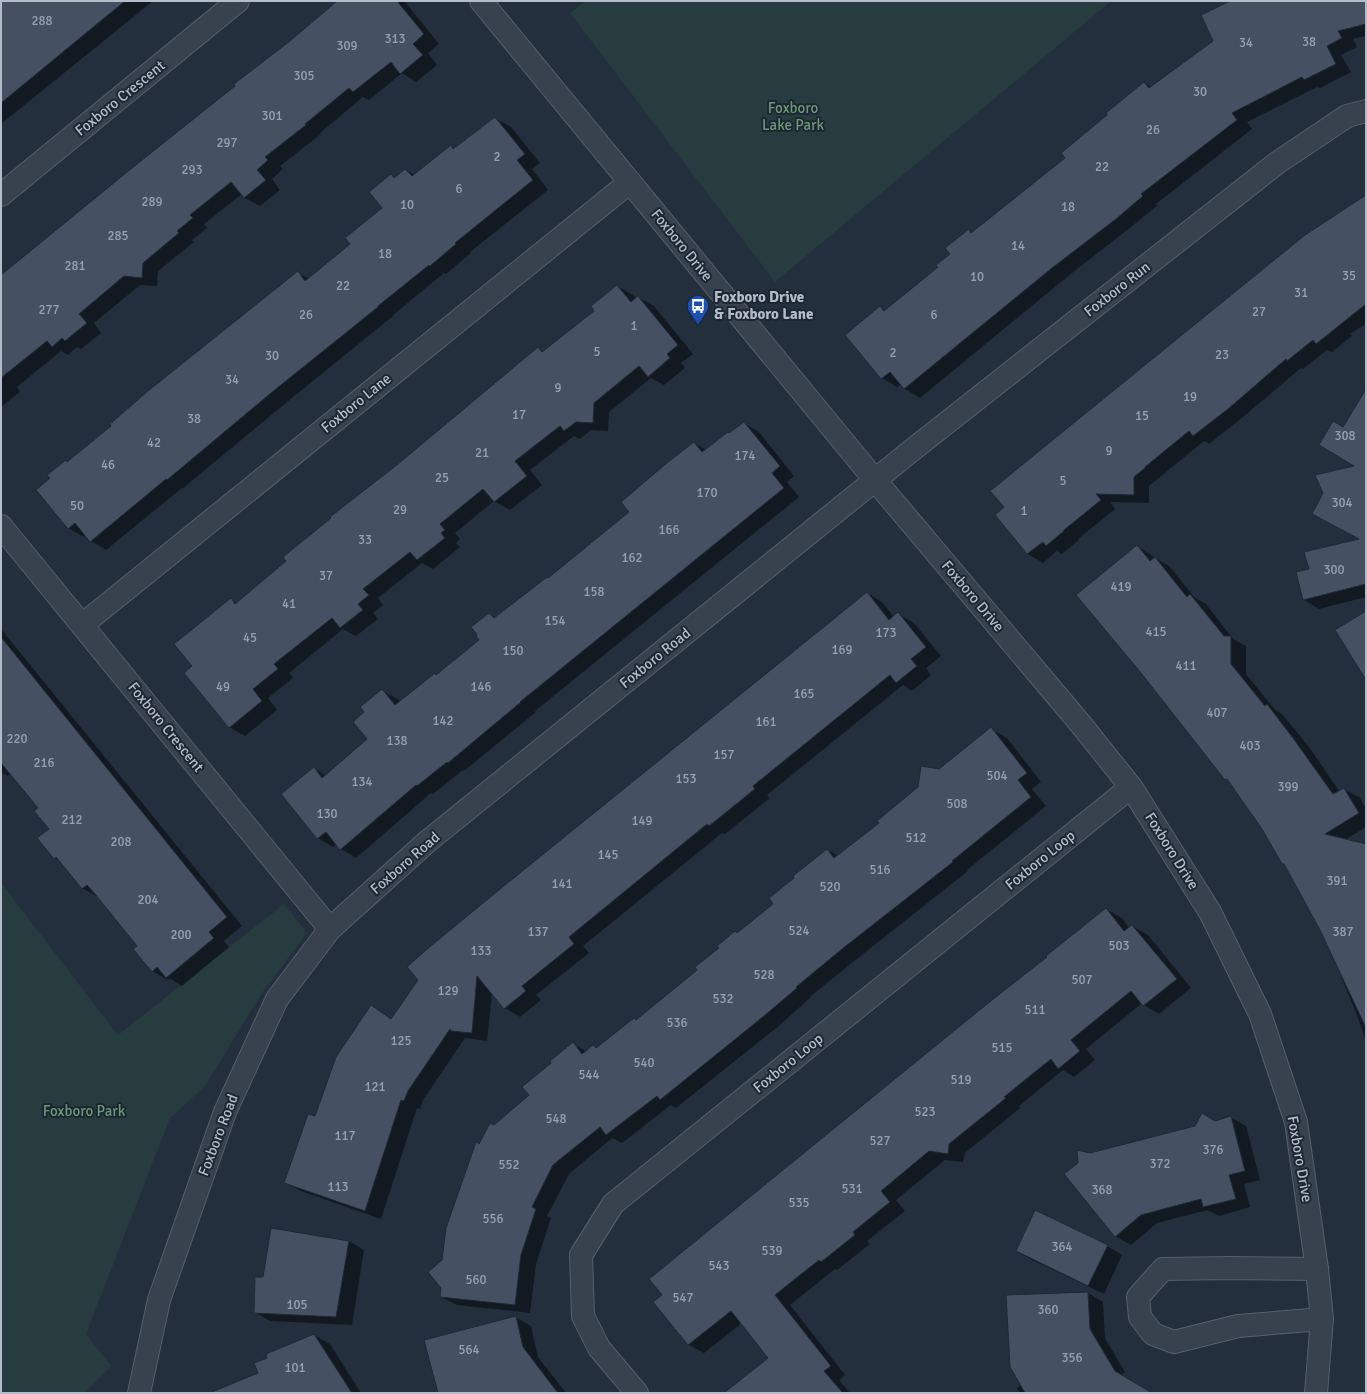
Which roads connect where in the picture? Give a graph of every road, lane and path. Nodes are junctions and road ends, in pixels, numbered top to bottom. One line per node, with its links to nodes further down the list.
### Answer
1 (238, 1): 5 (street, Foxboro Crescent)
2 (481, 1): 4 (street, Foxboro Drive)
3 (1366, 111): 6 (street, Foxboro Run)
4 (630, 182): 6 (street, Foxboro Drive); 8 (street, Foxboro Lane)
5 (1, 195)
6 (875, 480): 9 (street, Foxboro Drive); 10 (street, Foxboro Road)
7 (1, 526): 8 (street, Foxboro Crescent)
8 (82, 625): 10 (street, Foxboro Crescent)
9 (1131, 787): 11 (street, Foxboro Drive); 14 (street, Foxboro Loop)
10 (330, 928): 13 (street, Foxboro Road)
11 (1317, 1269): 12 (street, Foxboro Drive); 12 (street)
12 (1322, 1319): 15 (street, Foxboro Drive)
13 (139, 1393)
14 (637, 1393)
15 (1316, 1393)

